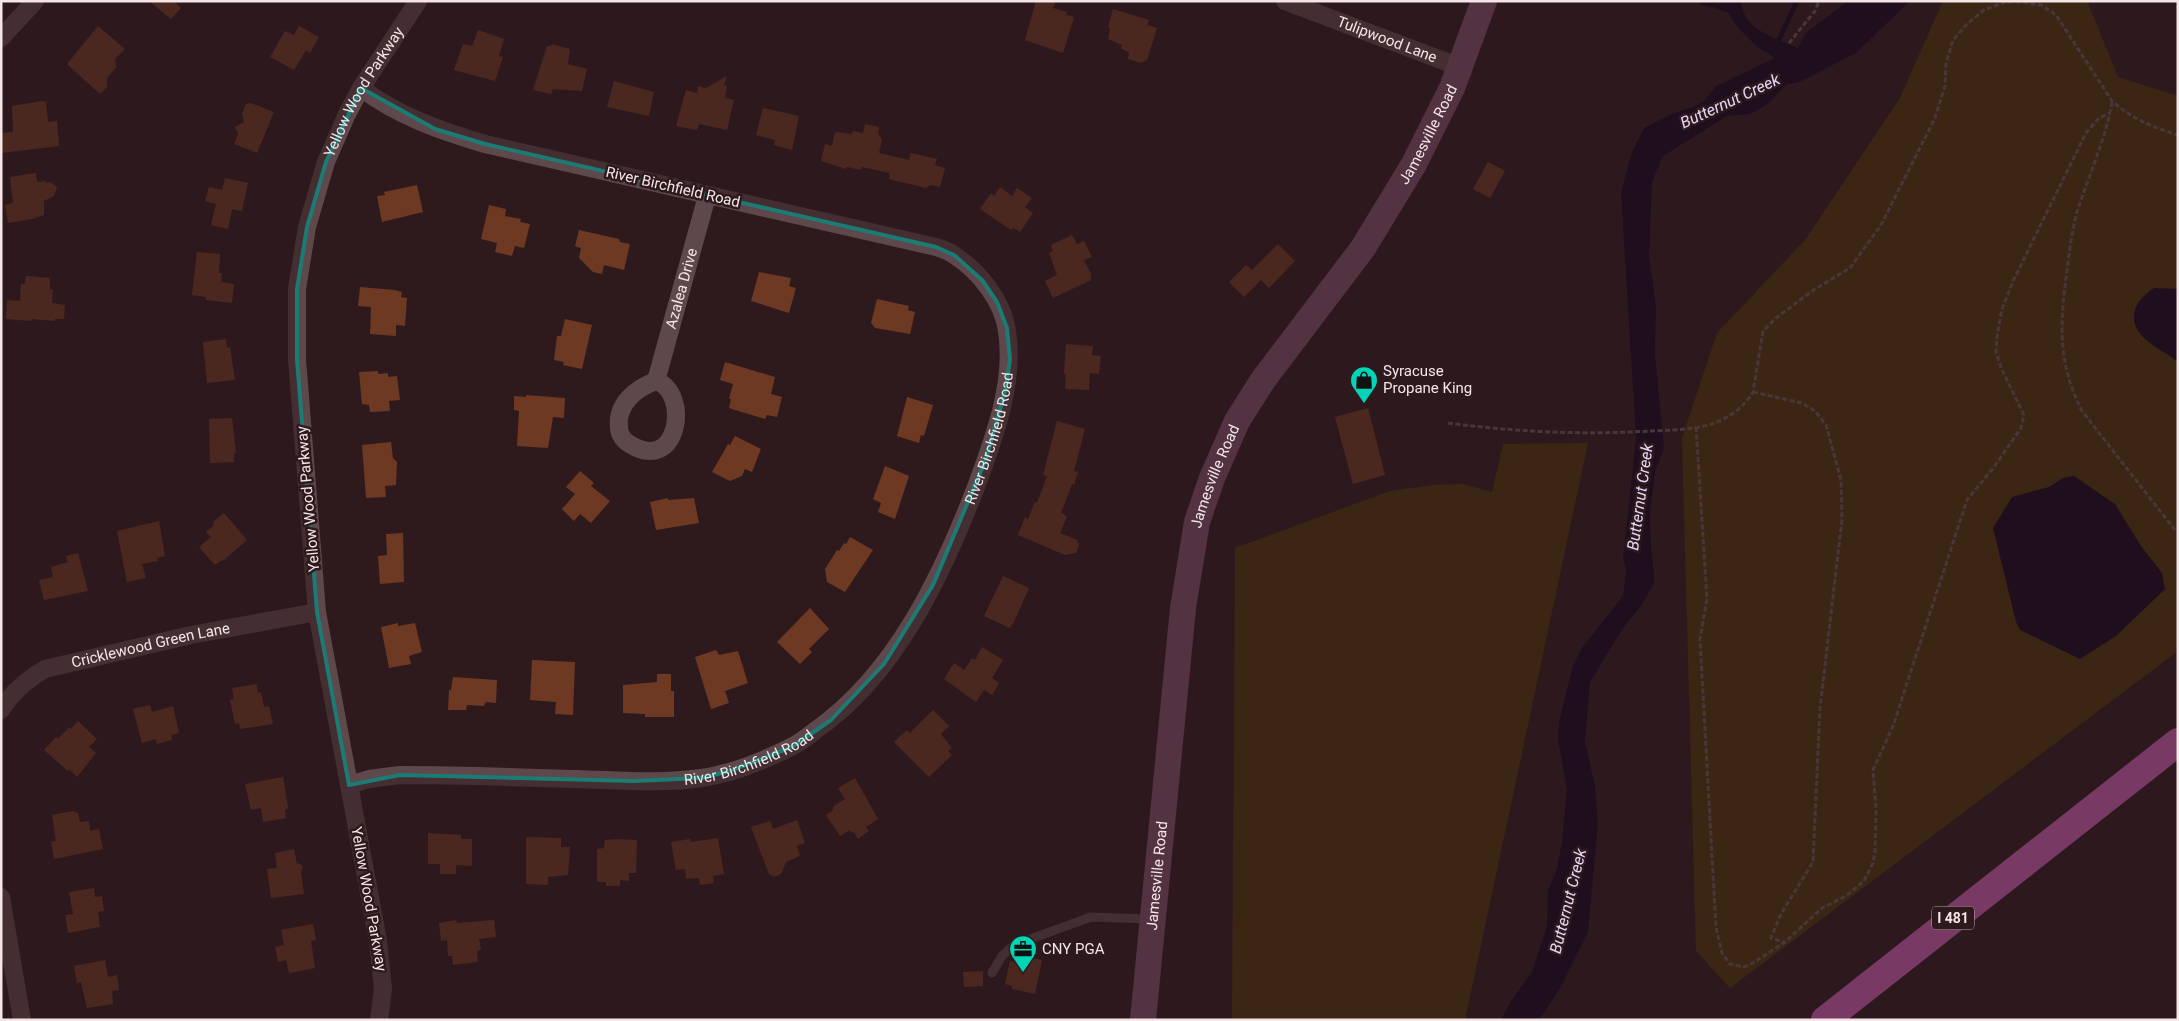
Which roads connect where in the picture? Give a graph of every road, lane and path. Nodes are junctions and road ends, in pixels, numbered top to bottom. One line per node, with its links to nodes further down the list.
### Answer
1 (35, 1): 6 (street)
2 (418, 1): 9 (street, Yellow Wood Parkway)
3 (1285, 1): 8 (street, Tulipwood Lane)
4 (1484, 1): 8 (street, Jamesville Road)
5 (1820, 1): 7 (path)
6 (1, 38)
7 (1788, 43)
8 (1460, 67): 24 (street, Jamesville Road)
9 (360, 88): 13 (street, River Birchfield Road); 19 (street, Yellow Wood Parkway)
10 (2112, 102): 11 (path); 12 (path); 15 (path)
11 (2110, 113): 18 (path); 25 (path)
12 (2178, 135)
13 (708, 196): 14 (street, Azalea Drive); 22 (street, River Birchfield Road)
14 (656, 381)
15 (1753, 392): 17 (path); 25 (path)
16 (1448, 423): 17 (path)
17 (1696, 427): 25 (path)
18 (2178, 534)
19 (317, 612): 20 (street, Cricklewood Green Lane); 22 (street, Yellow Wood Parkway)
20 (1, 710)
21 (2178, 742): 30 (highway, I 481)
22 (349, 785): 28 (street, Yellow Wood Parkway)
23 (1, 897): 27 (street)
24 (1153, 919): 26 (lane); 29 (street, Jamesville Road)
25 (1785, 942)
26 (992, 973)
27 (22, 1020)
28 (379, 1020)
29 (1143, 1020)
30 (1825, 1020)

